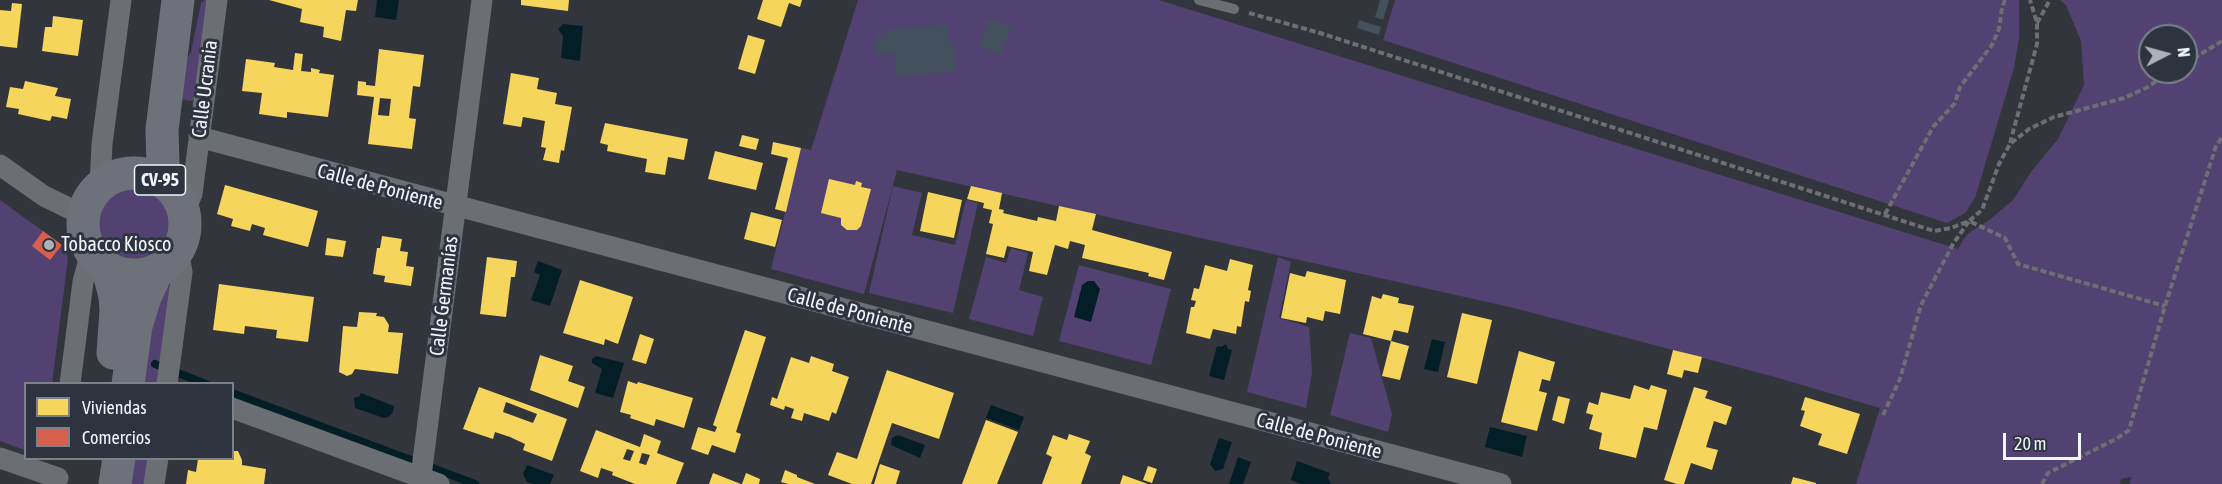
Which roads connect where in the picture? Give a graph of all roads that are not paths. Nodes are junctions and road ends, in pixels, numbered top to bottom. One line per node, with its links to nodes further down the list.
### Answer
1 (121, 0): 10 (street)
2 (159, 0): 10 (main road, CV-95)
3 (178, 0): 11 (main road, CV-95)
4 (217, 0): 8 (street, Calle Ucrania)
5 (482, 0): 12 (street, Calle Germanías)
6 (1199, 0): 7 (lane)
7 (1234, 9)
8 (199, 137): 12 (street, Calle de Poniente); 13 (street, Calle Ucrania)
9 (0, 165): 14 (street)
10 (113, 179): 11 (main road, CV-95); 14 (main road, CV-95)
11 (166, 184): 13 (main road, CV-95)
12 (456, 207): 27 (street, Calle Germanías); 31 (street, Calle de Poniente)
13 (184, 213): 15 (main road, CV-95)
14 (84, 214): 16 (main road)
15 (168, 260): 16 (main road); 19 (main road, CV-95); 20 (street)
16 (99, 261): 17 (street); 18 (main road)
17 (70, 382)
18 (109, 382)
19 (128, 382)
20 (167, 382)
21 (234, 409): 27 (street)
22 (0, 458): 26 (street)
23 (100, 460): 28 (main road)
24 (119, 460): 29 (main road)
25 (158, 460): 30 (street)
26 (59, 474)
27 (427, 482)
28 (97, 484)
29 (115, 484)
30 (154, 484)
31 (1501, 484)

